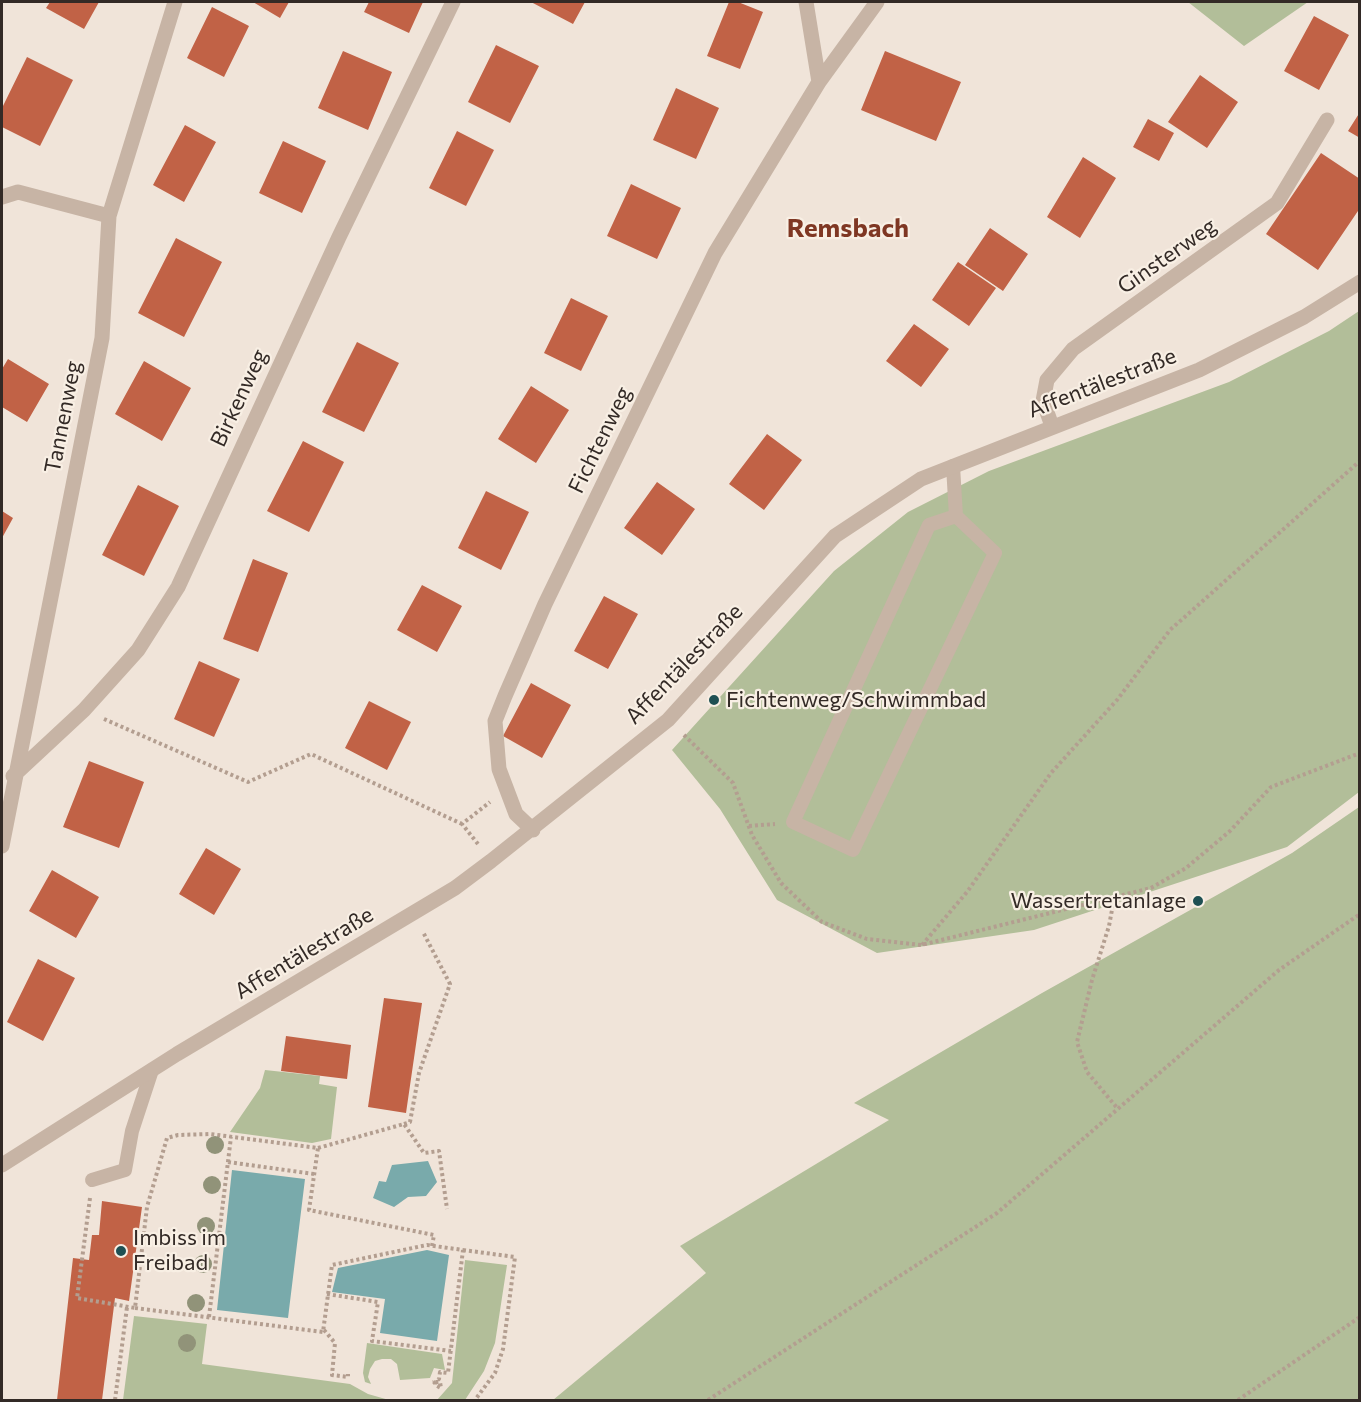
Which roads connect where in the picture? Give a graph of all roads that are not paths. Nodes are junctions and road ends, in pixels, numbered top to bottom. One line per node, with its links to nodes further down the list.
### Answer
1 (175, 2): 8 (street, Tannenweg)
2 (453, 2): 13 (street, Birkenweg)
3 (806, 2): 5 (street)
4 (877, 2): 5 (street, Fichtenweg)
5 (819, 82): 14 (street, Fichtenweg)
6 (1327, 120): 10 (street, Ginsterweg)
7 (2, 197): 8 (street)
8 (109, 216): 13 (street, Tannenweg)
9 (1359, 282): 10 (street, Affentälestraße)
10 (1052, 426): 11 (street, Affentälestraße)
11 (953, 466): 12 (lane); 14 (street, Affentälestraße)
12 (956, 516): 12 (lane)
13 (13, 776): 15 (street, Tannenweg)
14 (533, 830): 16 (street, Affentälestraße)
15 (2, 846)
16 (152, 1070): 17 (street, Affentälestraße); 18 (lane)
17 (2, 1165)
18 (92, 1180)

